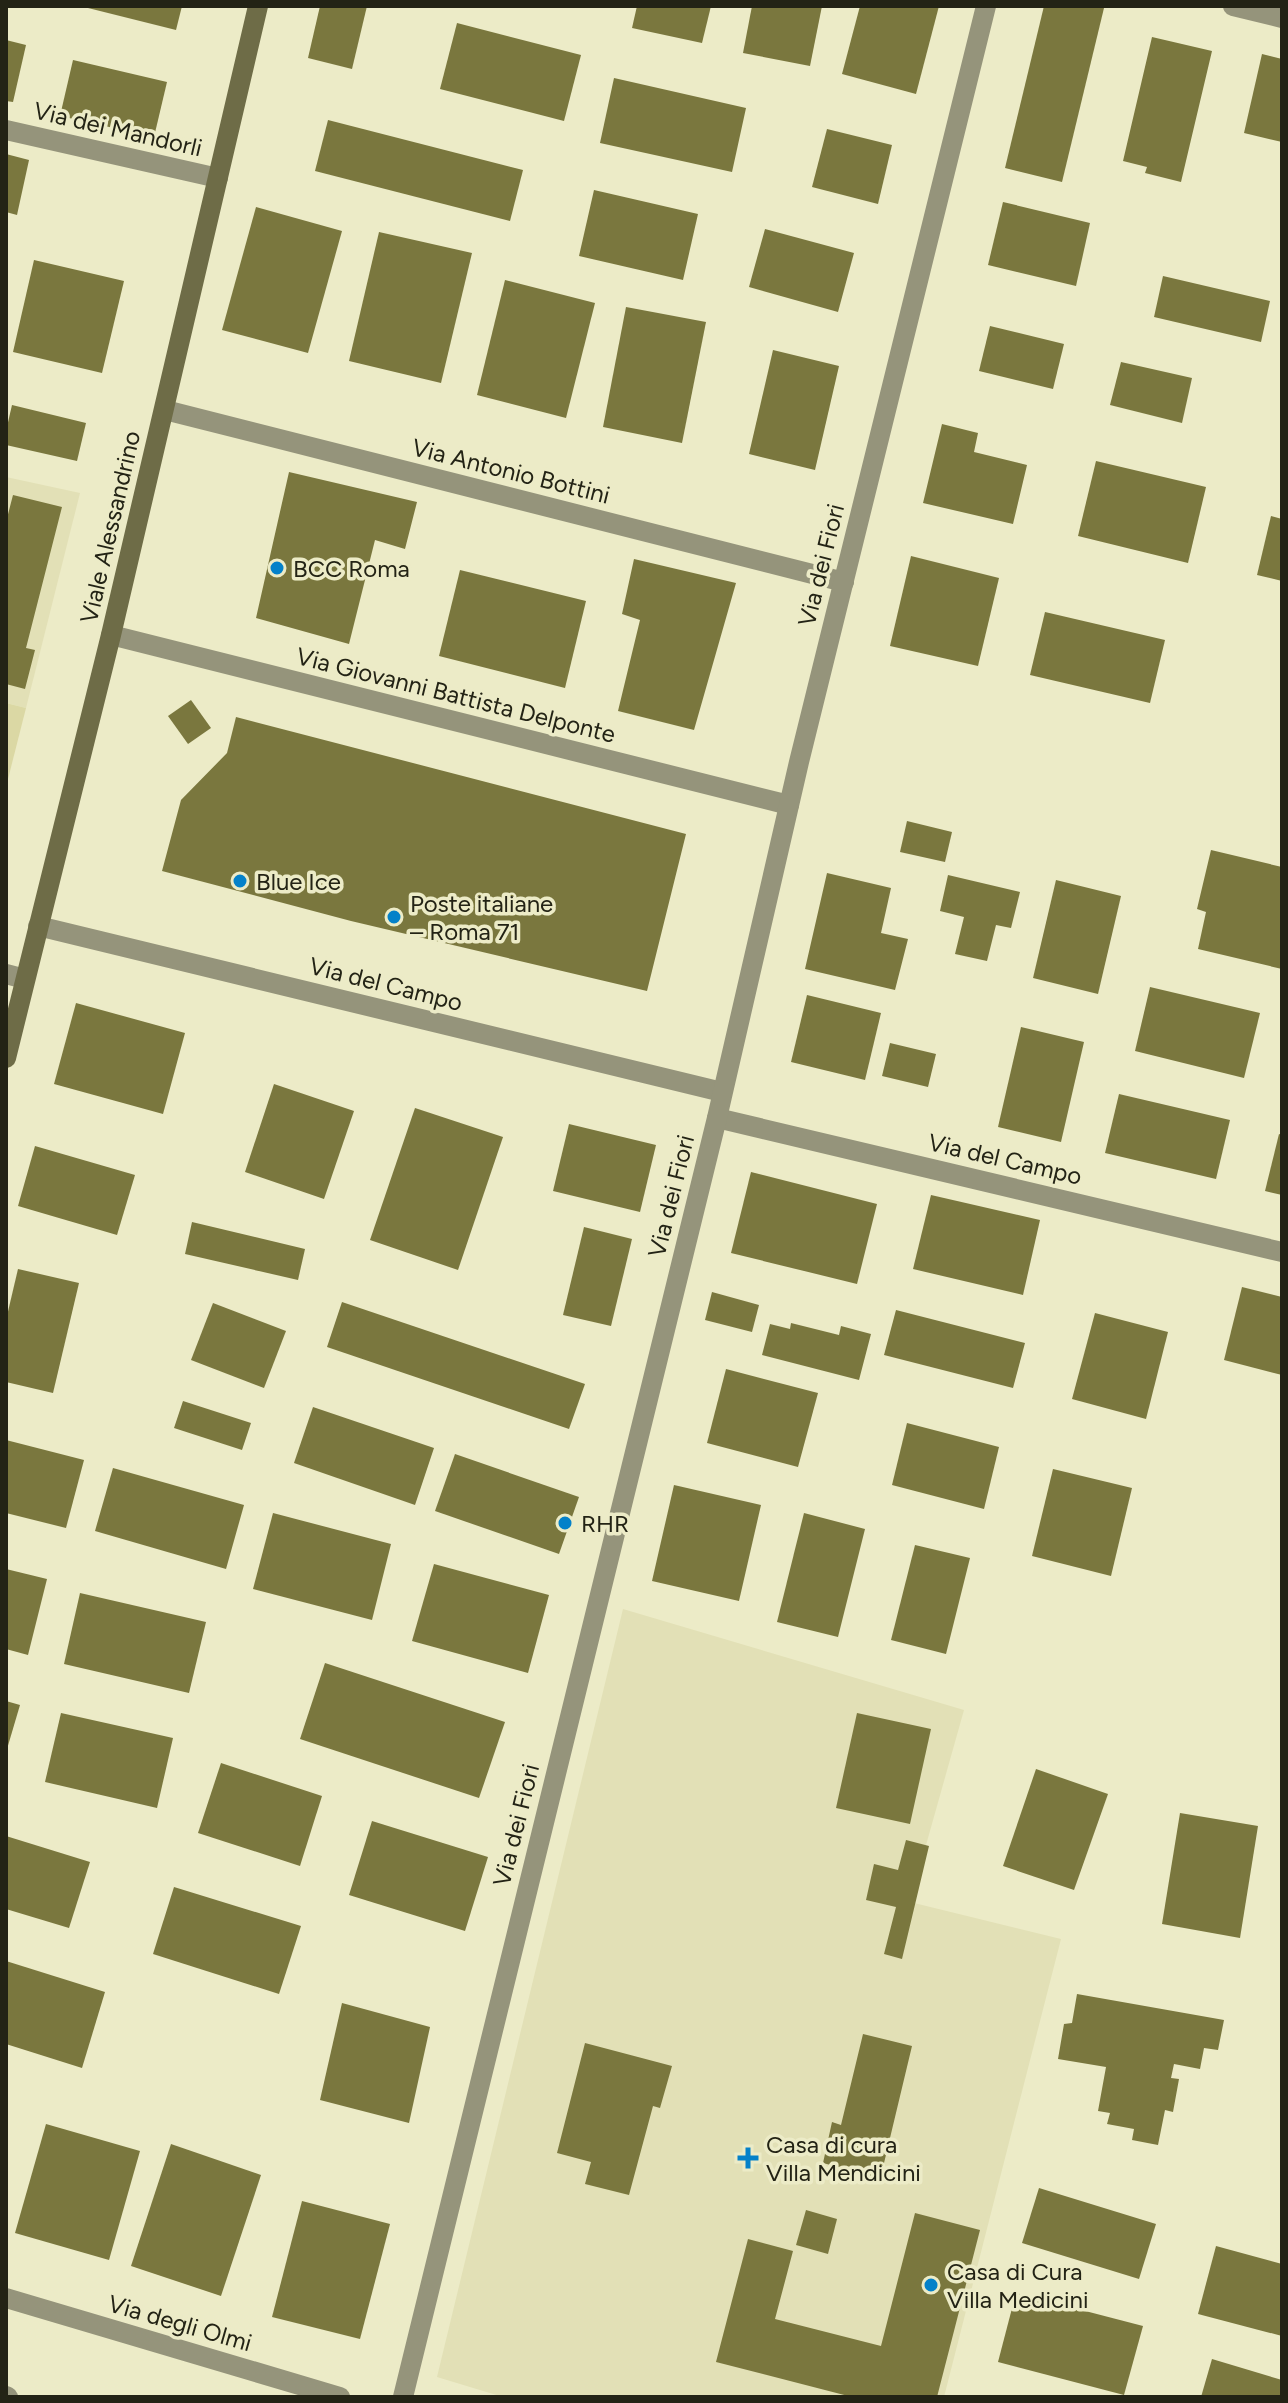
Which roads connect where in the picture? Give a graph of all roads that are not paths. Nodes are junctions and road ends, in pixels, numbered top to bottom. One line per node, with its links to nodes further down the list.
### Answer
1 (258, 6): 6 (street, Viale Alessandrino)
2 (986, 6): 8 (street, Via dei Fiori)
3 (1233, 6): 4 (street)
4 (1282, 18)
5 (6, 130): 6 (street, Via dei Mandorli)
6 (218, 178): 7 (street, Viale Alessandrino)
7 (165, 410): 8 (street, Via Antonio Bottini); 9 (street, Viale Alessandrino)
8 (844, 582): 10 (street, Via dei Fiori)
9 (111, 635): 10 (street, Via Giovanni Battista Delponte); 11 (street, Viale Alessandrino)
10 (789, 805): 14 (street, Via dei Fiori)
11 (38, 926): 12 (street, Viale Alessandrino); 14 (street, Via del Campo)
12 (16, 976): 13 (street, Viale Alessandrino)
13 (6, 1058)
14 (722, 1092): 15 (street, Via dei Fiori)
15 (717, 1118): 16 (street, Via del Campo); 19 (street, Via dei Fiori)
16 (1282, 1252)
17 (6, 2298): 18 (street, Via degli Olmi)
18 (340, 2397)
19 (403, 2397)

